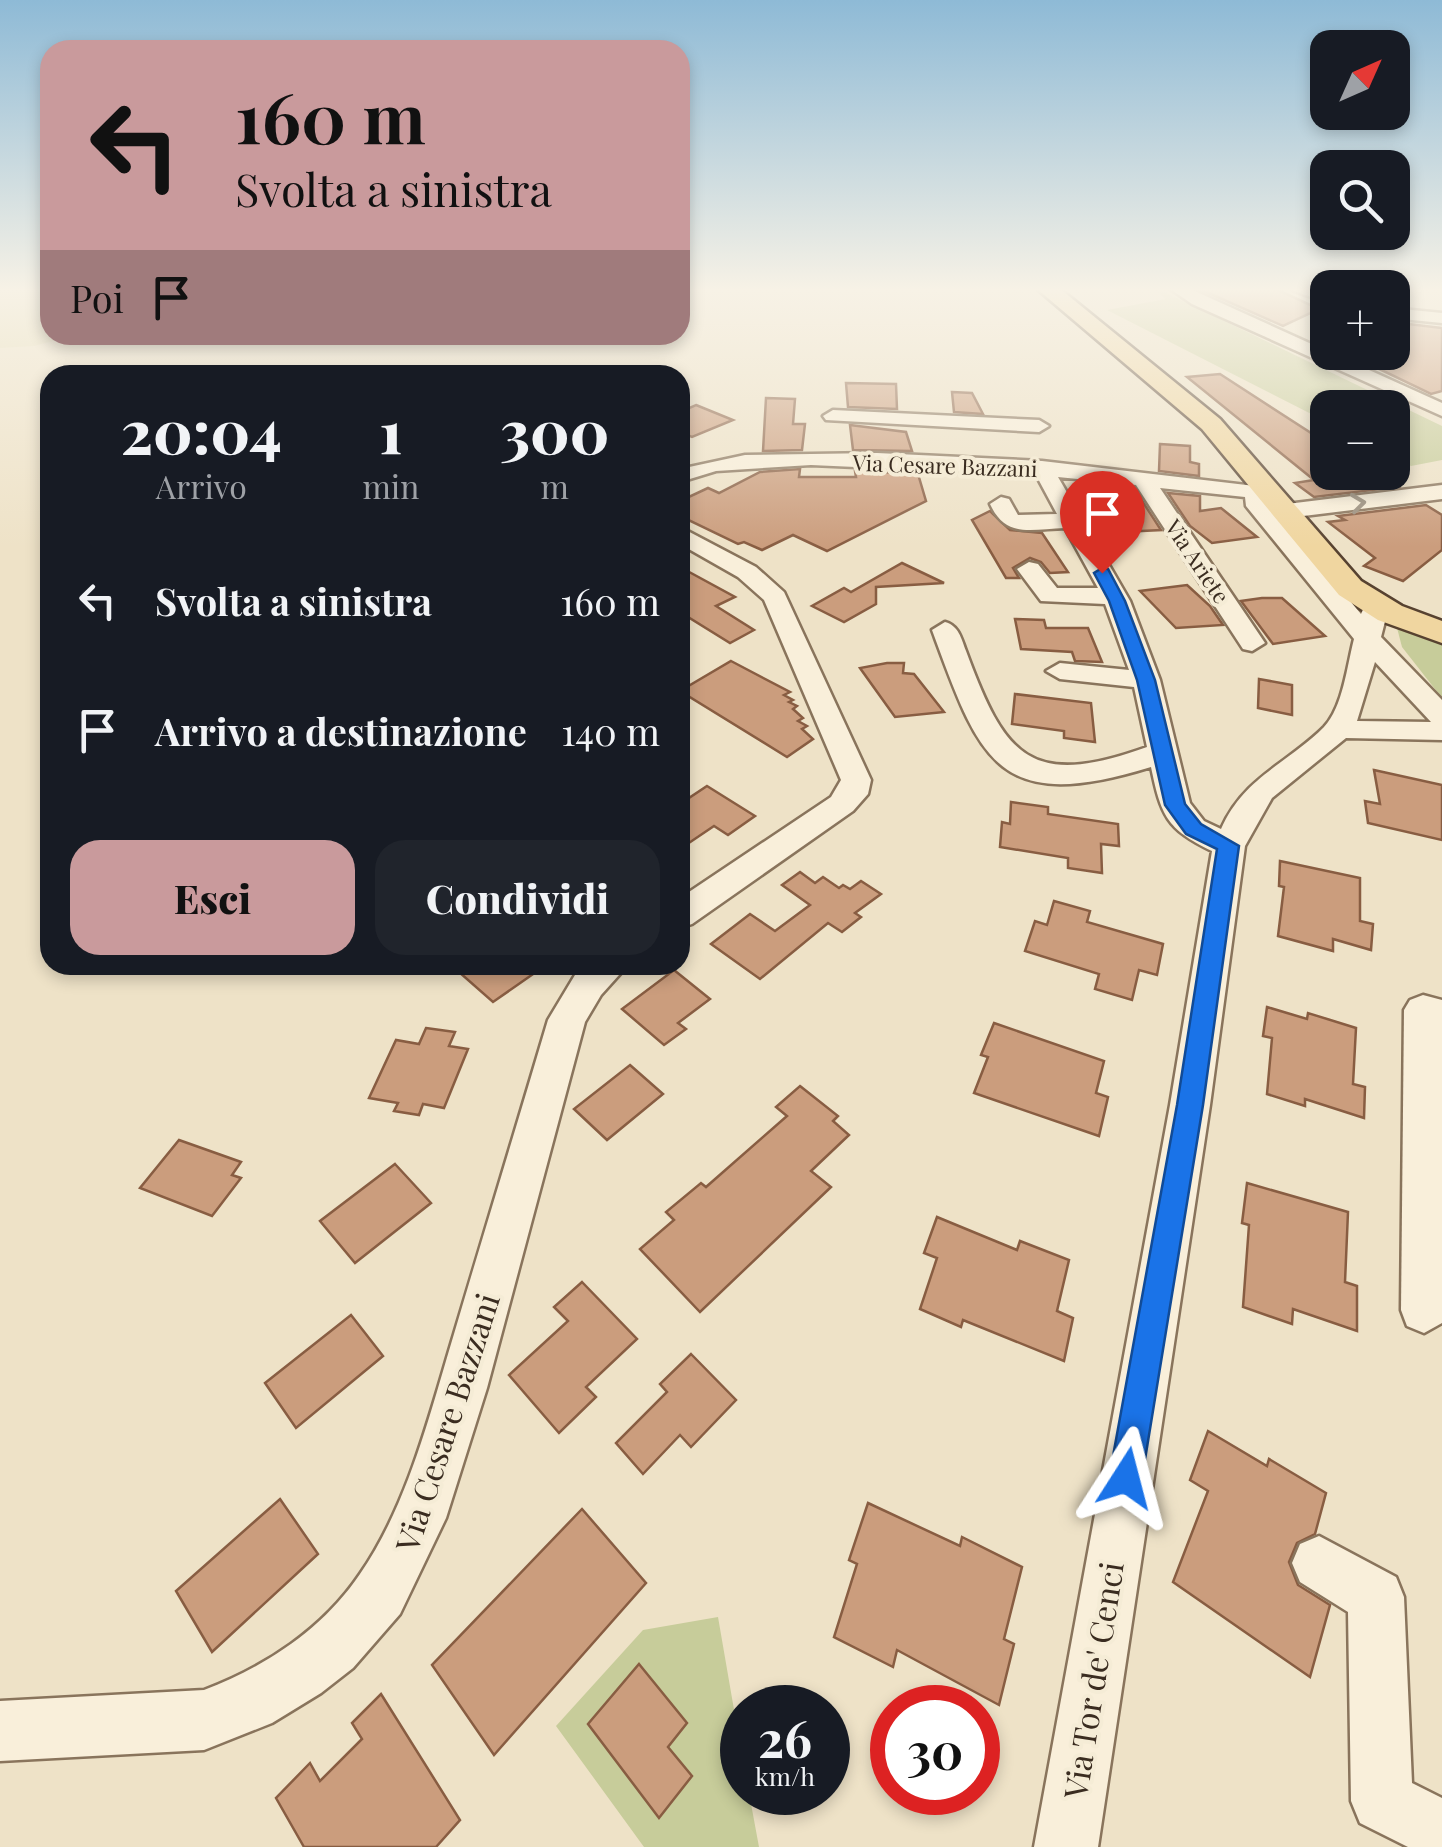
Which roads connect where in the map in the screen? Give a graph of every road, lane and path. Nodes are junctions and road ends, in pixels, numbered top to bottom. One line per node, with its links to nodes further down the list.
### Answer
1 (1152, 374): 12 (main road)
2 (1367, 374): 3 (street)
3 (1436, 404)
4 (833, 416): 5 (street)
5 (957, 422): 6 (street); 7 (street)
6 (1039, 426)
7 (963, 462): 8 (street, Via Cesare Bazzani); 9 (street, Via Cesare Bazzani)
8 (1042, 468): 10 (street, Via Cesare Bazzani); 13 (street)
9 (690, 473)
10 (1143, 478): 12 (street, Via Cesare Bazzani); 22 (street, Via Ariete)
11 (1438, 496): 12 (street, Via Cesare Bazzani, one-way to 11)
12 (1271, 502): 18 (main road); 21 (street)
13 (1074, 521): 14 (street); 17 (street)
14 (1009, 523)
15 (690, 539): 30 (street)
16 (1029, 569): 17 (street)
17 (1114, 596): 24 (street)
18 (1376, 606): 20 (main road); 21 (street)
19 (945, 630): 28 (street)
20 (1442, 633)
21 (1367, 638): 25 (street); 26 (street)
22 (1252, 643)
23 (1060, 671): 24 (street)
24 (1146, 680): 28 (street)
25 (1442, 717)
26 (1339, 729): 27 (street); 29 (street, Via Tor de' Cenci)
27 (1442, 732)
28 (1163, 752): 29 (street)
29 (1228, 846): 37 (street, Via Tor de' Cenci)
30 (690, 908)
31 (599, 975): 35 (street, Via Cesare Bazzani)
32 (1442, 1015): 33 (street)
33 (1424, 1310)
34 (1320, 1564): 36 (street)
35 (0, 1731)
36 (1442, 1830)
37 (1066, 1847)

